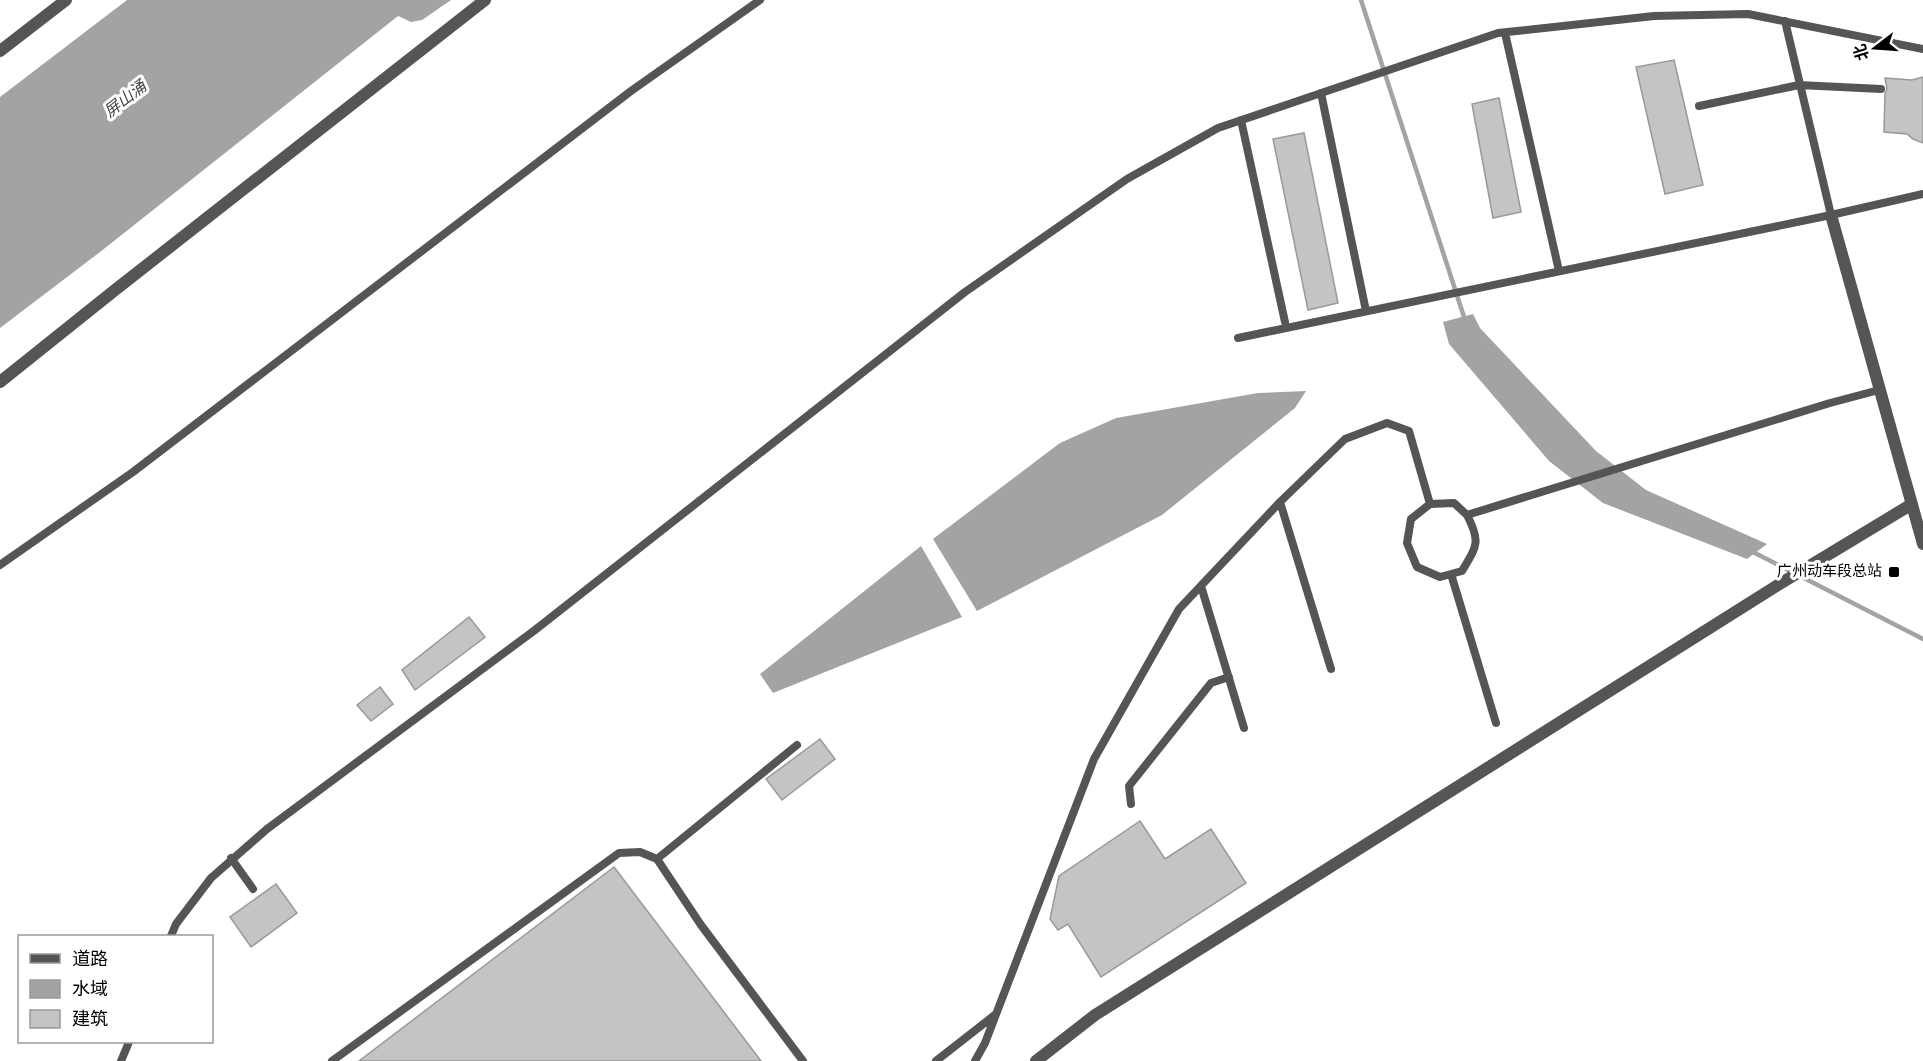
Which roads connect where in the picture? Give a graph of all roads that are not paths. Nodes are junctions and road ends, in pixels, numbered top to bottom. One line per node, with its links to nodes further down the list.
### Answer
1 (66, 0): 7 (street)
2 (485, 0): 19 (street)
3 (760, 0): 26 (lane)
4 (1785, 21): 5 (lane); 6 (lane); 8 (lane)
5 (1505, 33): 10 (lane); 15 (lane)
6 (1923, 49)
7 (0, 51)
8 (1799, 85): 9 (lane); 11 (lane); 14 (lane)
9 (1881, 89)
10 (1321, 93): 12 (lane); 16 (lane)
11 (1699, 106)
12 (1241, 120): 17 (lane); 35 (lane)
13 (1923, 194): 14 (lane)
14 (1831, 215): 15 (lane); 20 (street)
15 (1558, 270): 16 (lane)
16 (1366, 311): 18 (lane)
17 (1285, 322)
18 (1238, 338)
19 (0, 382)
20 (1879, 390): 23 (street); 24 (lane)
21 (1280, 502): 22 (lane); 28 (lane); 29 (lane)
22 (1431, 504): 24 (lane); 27 (lane)
23 (1912, 504): 25 (street); 46 (street)
24 (1467, 515): 27 (lane)
25 (1923, 544)
26 (0, 565)
27 (1451, 574): 31 (lane)
28 (1201, 586): 30 (lane); 39 (lane)
29 (1330, 669)
30 (1229, 677): 32 (lane); 34 (lane)
31 (1497, 723)
32 (1244, 728)
33 (797, 745): 36 (lane)
34 (1131, 804)
35 (231, 858): 37 (lane); 38 (lane)
36 (657, 859): 42 (lane); 43 (lane)
37 (253, 889)
38 (171, 935)
39 (997, 1013): 44 (lane); 45 (lane)
40 (128, 1043): 41 (lane)
41 (121, 1061)
42 (332, 1061)
43 (803, 1061)
44 (936, 1061)
45 (975, 1061)
46 (1036, 1061)

